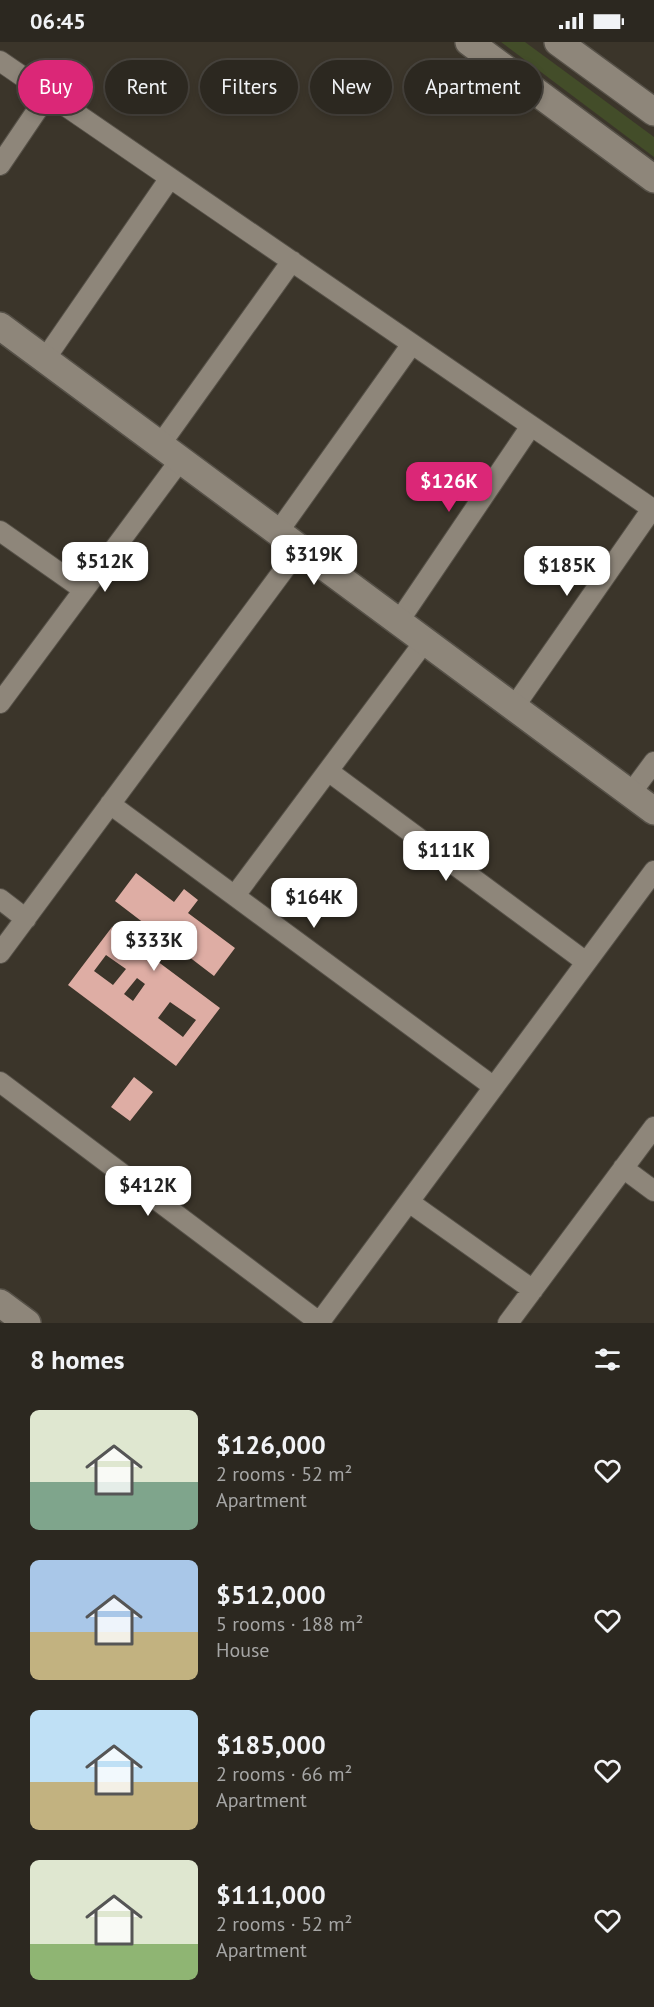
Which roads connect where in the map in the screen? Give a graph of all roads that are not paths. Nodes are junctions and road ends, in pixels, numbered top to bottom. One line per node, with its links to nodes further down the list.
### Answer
1 (469, 42): 10 (street)
2 (558, 42): 5 (street)
3 (0, 61): 4 (street)
4 (18, 73)
5 (652, 108)
6 (34, 114): 8 (street)
7 (77, 114): 9 (street)
8 (0, 165)
9 (170, 178): 11 (street); 14 (street)
10 (654, 179)
11 (291, 261): 13 (street); 16 (street)
12 (0, 326): 14 (street)
13 (412, 344): 15 (street); 19 (street)
14 (45, 358): 16 (street)
15 (531, 426): 17 (street); 22 (street)
16 (171, 452): 19 (street); 21 (street)
17 (653, 509): 25 (street)
18 (0, 531): 21 (street)
19 (278, 532): 20 (street)
20 (300, 548): 22 (street); 29 (street)
21 (84, 590): 24 (street)
22 (399, 621): 23 (street)
23 (425, 641): 25 (street); 27 (street)
24 (0, 703)
25 (514, 706): 28 (street)
26 (654, 762): 28 (street)
27 (328, 771): 32 (street); 36 (street)
28 (631, 794): 30 (street)
29 (110, 804): 32 (street); 34 (street)
30 (654, 811)
31 (654, 871): 36 (street)
32 (236, 894): 38 (street)
33 (0, 899): 34 (street)
34 (26, 919): 35 (street)
35 (0, 953)
36 (586, 962): 38 (street)
37 (0, 1082): 46 (street)
38 (494, 1087): 42 (street)
39 (654, 1127): 40 (street)
40 (623, 1168): 41 (street); 43 (street)
41 (654, 1191)
42 (409, 1202): 43 (street); 46 (street)
43 (533, 1290): 47 (street)
44 (0, 1303): 45 (street)
45 (27, 1323)
46 (319, 1323)
47 (508, 1323)

